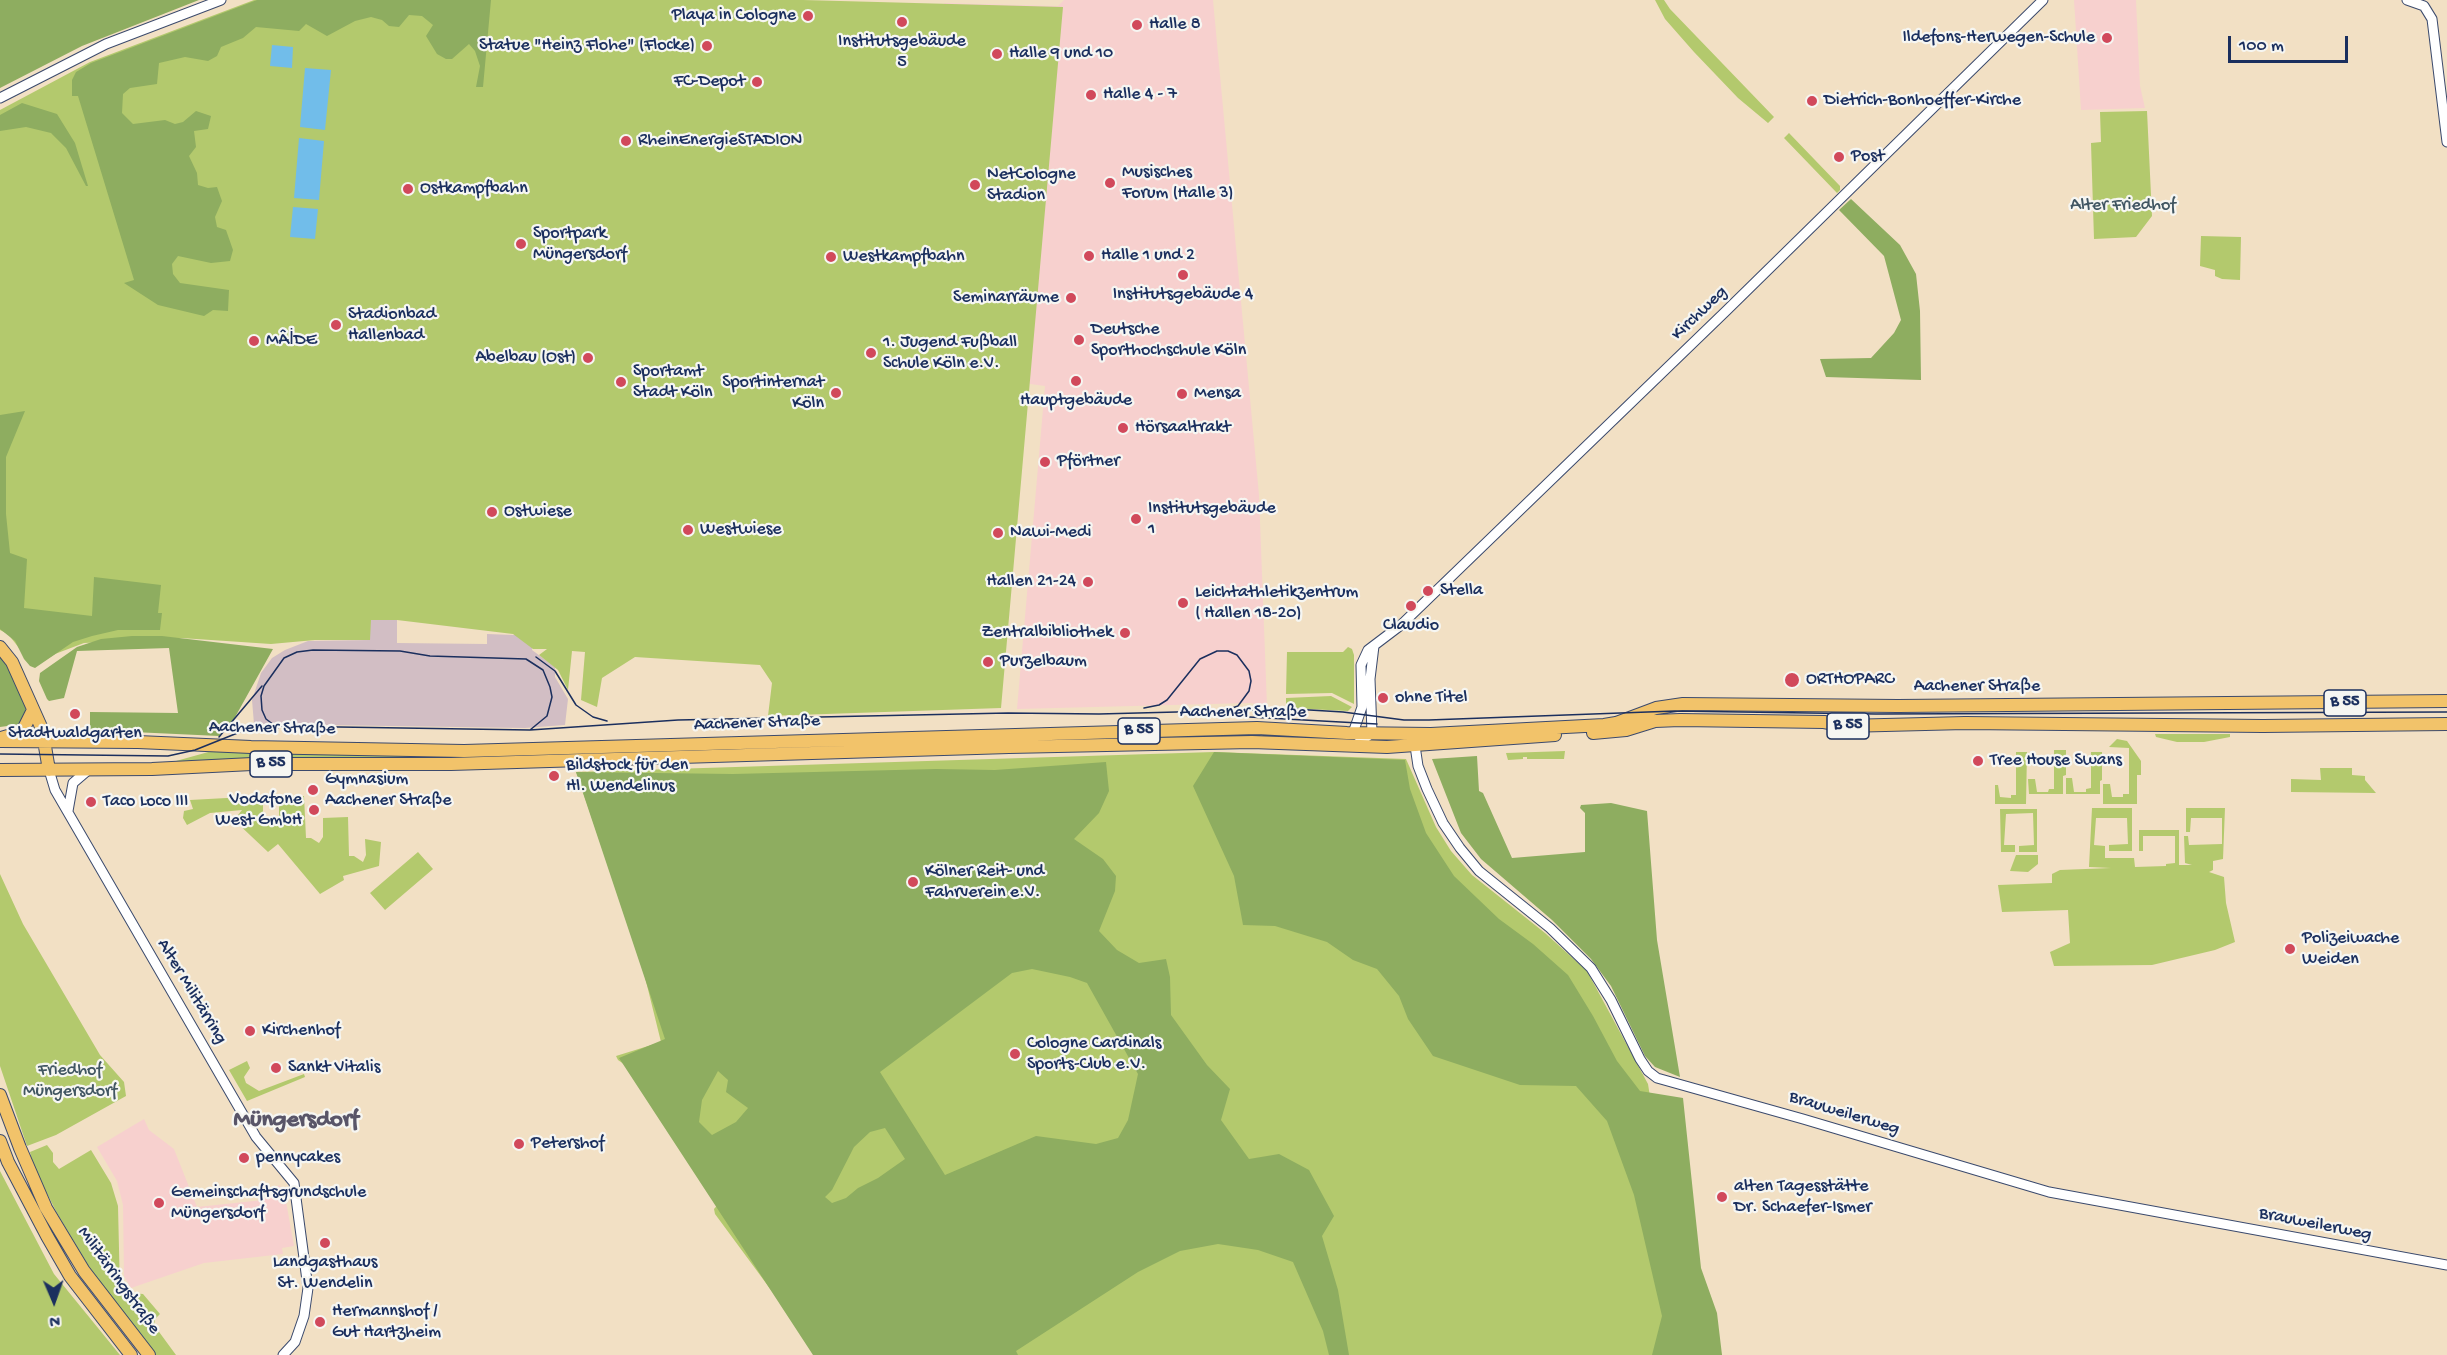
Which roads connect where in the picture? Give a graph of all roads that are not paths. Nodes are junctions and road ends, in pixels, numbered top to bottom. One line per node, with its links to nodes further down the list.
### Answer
1 (221, 0): 4 (street)
2 (2043, 0): 6 (street, Kirchweg)
3 (2407, 0): 5 (street)
4 (0, 98)
5 (2447, 142)
6 (1374, 646): 10 (street, Kirchweg); 14 (street)
7 (0, 647): 11 (main road)
8 (2447, 701): 9 (main road, Aachener Straße / B 55)
9 (1898, 706): 13 (main road); 17 (main road, Aachener Straße / B 55)
10 (1362, 707): 14 (street, Kirchweg); 16 (street, Kirchweg)
11 (32, 712): 15 (main road, B 55); 18 (main road)
12 (2447, 724): 13 (main road, Aachener Straße / B 55)
13 (1892, 726): 17 (main road, Aachener Straße / B 55)
14 (1372, 733): 16 (main road, Aachener Straße / B 55); 17 (main road, Aachener Straße / B 55); 19 (street, Kirchweg)
15 (0, 740): 18 (main road, Aachener Straße / B 55)
16 (1354, 740): 18 (main road, Aachener Straße / B 55); 19 (main road, Aachener Straße / B 55); 20 (main road, Aachener Straße / B 55)
17 (1414, 740): 19 (main road, Aachener Straße / B 55); 26 (street, Brauweilerweg)
18 (45, 742): 22 (main road)
19 (1387, 747)
20 (91, 769): 22 (main road, Aachener Straße / B 55); 23 (street)
21 (0, 770): 22 (main road, Aachener Straße / B 55)
22 (49, 770): 23 (street, Alter Militärring)
23 (68, 811): 29 (street, Alter Militärring)
24 (0, 1095): 28 (main road, Militärringstraße)
25 (0, 1141): 27 (main road, Militärringstraße)
26 (2447, 1265)
27 (131, 1355)
28 (149, 1355)
29 (283, 1355)

